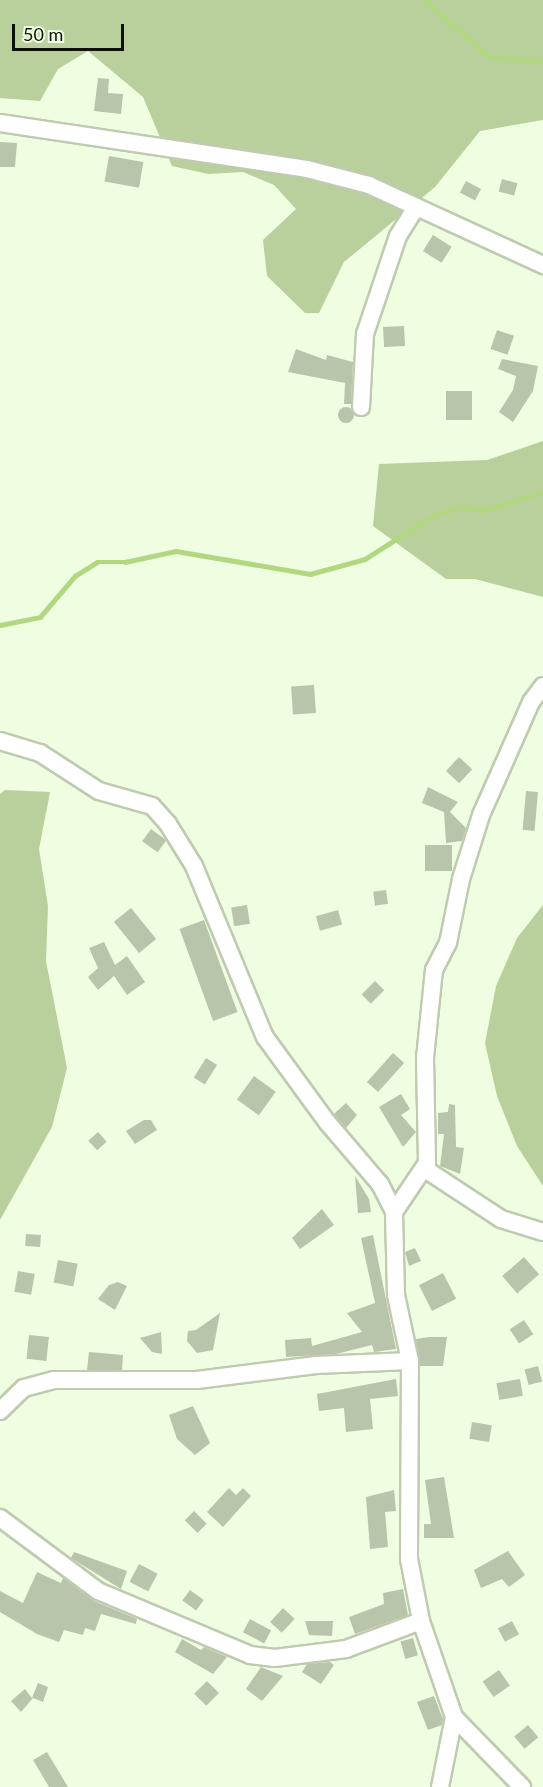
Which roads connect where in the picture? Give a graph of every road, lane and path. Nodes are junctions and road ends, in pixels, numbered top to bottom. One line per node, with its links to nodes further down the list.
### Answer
1 (0, 123): 2 (street)
2 (416, 207): 3 (street); 4 (street)
3 (543, 265)
4 (361, 407)
5 (543, 686): 7 (street)
6 (0, 741): 8 (street)
7 (425, 1169): 8 (street); 9 (street)
8 (394, 1212): 10 (street)
9 (543, 1232)
10 (410, 1360): 11 (street); 13 (street)
11 (0, 1411)
12 (0, 1518): 13 (street)
13 (421, 1620): 14 (street)
14 (454, 1717): 15 (street); 16 (street)
15 (440, 1787)
16 (522, 1787)

